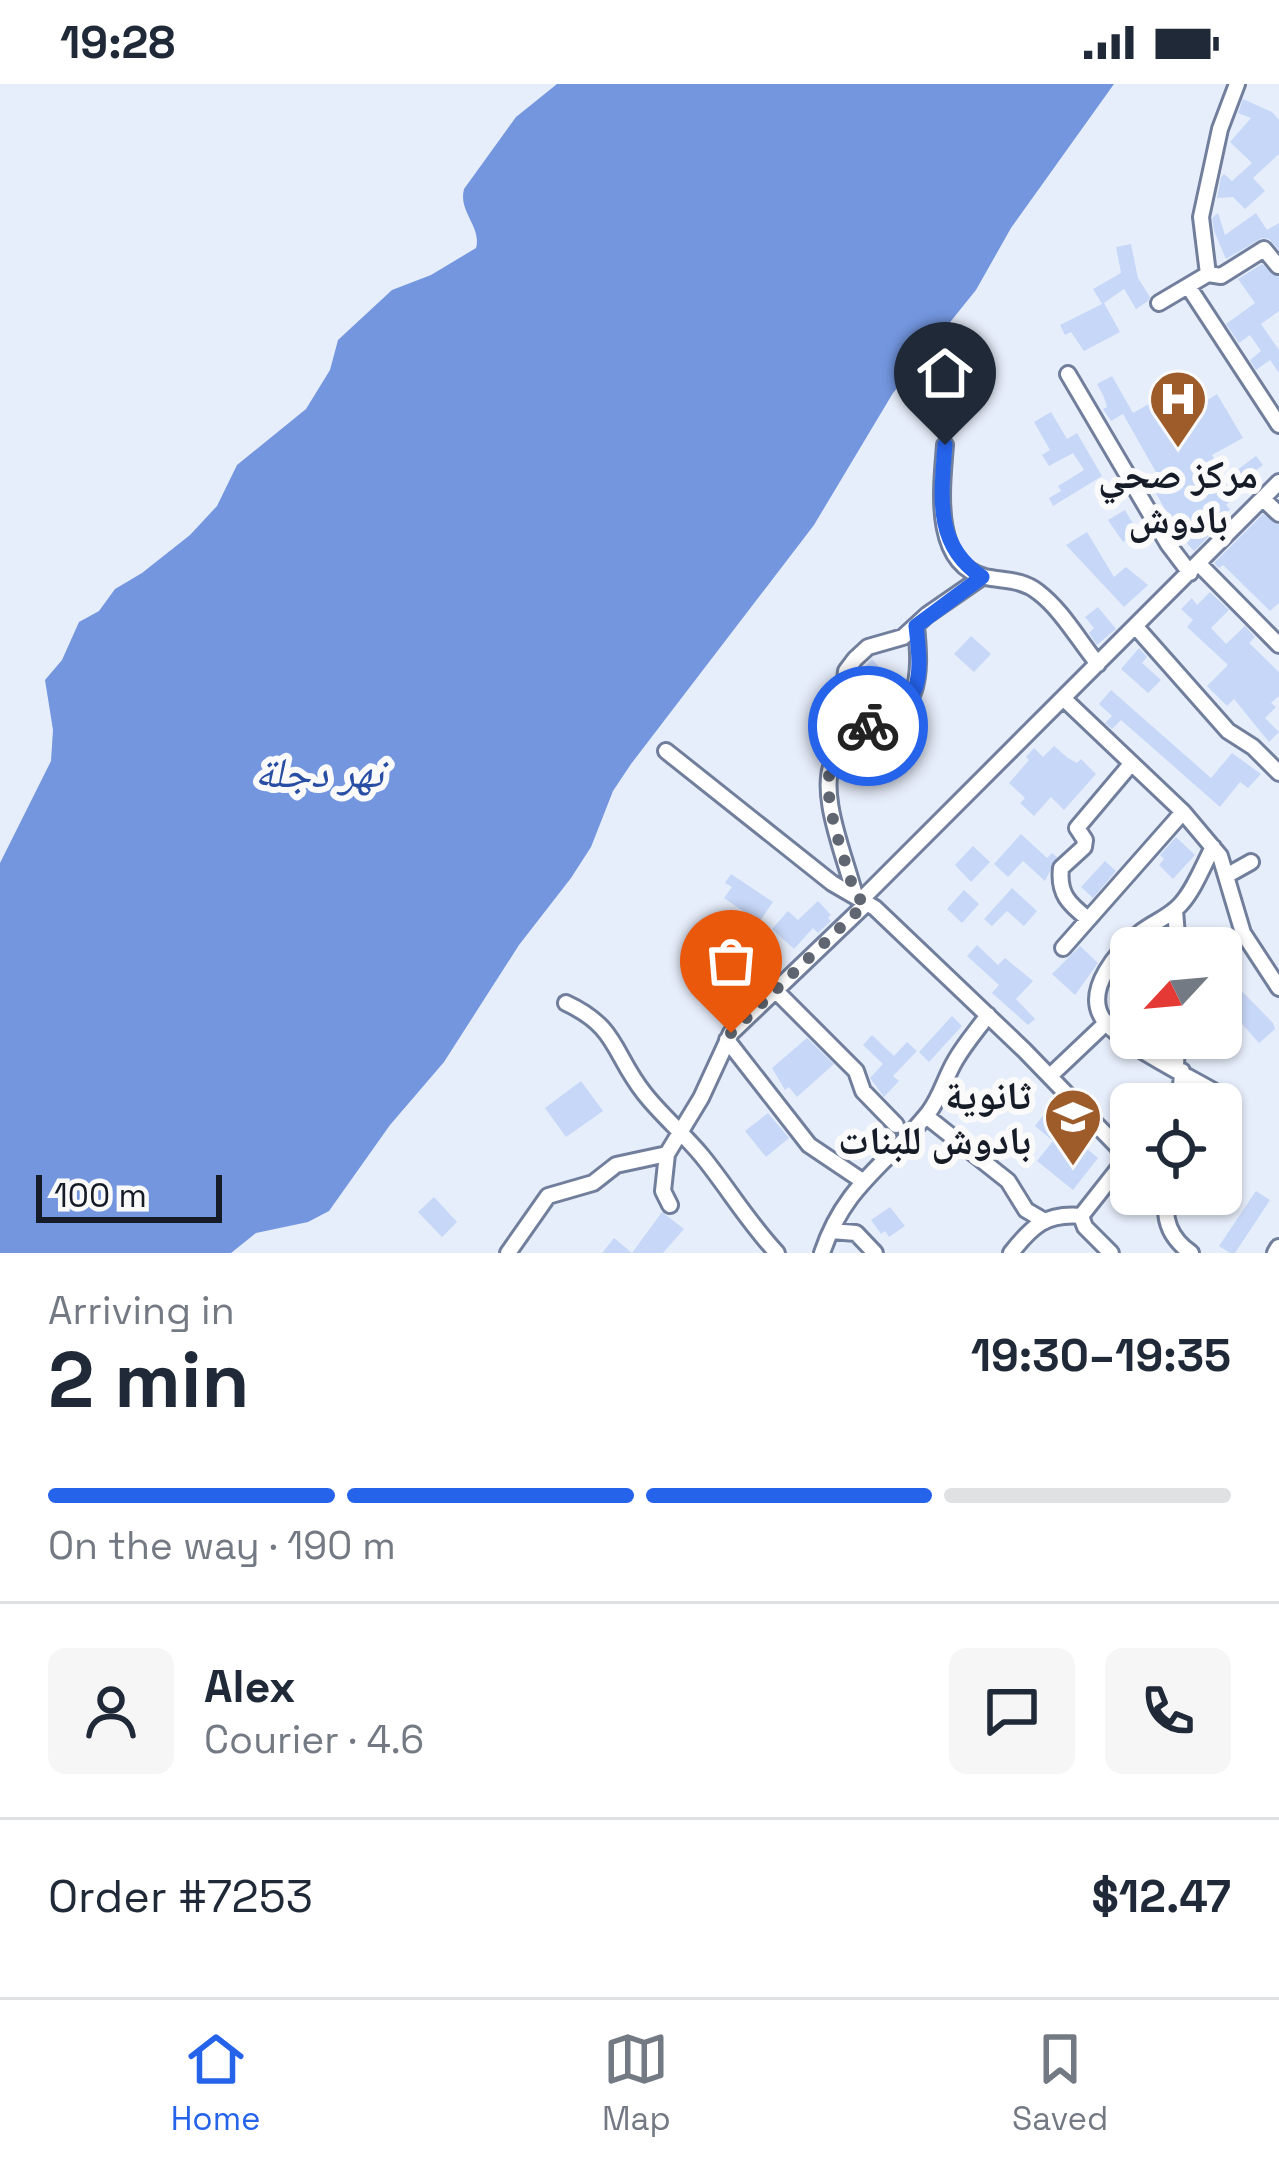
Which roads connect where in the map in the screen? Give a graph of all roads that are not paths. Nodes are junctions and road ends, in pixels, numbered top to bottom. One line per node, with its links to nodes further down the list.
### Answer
1 (1237, 84): 3 (street)
2 (1278, 266): 3 (street)
3 (1208, 274): 4 (street)
4 (1187, 286): 5 (street); 7 (street)
5 (1159, 303)
6 (1068, 374): 12 (street)
7 (1279, 425)
8 (945, 445): 13 (street)
9 (1279, 482): 10 (street)
10 (1262, 499): 11 (street); 12 (street)
11 (1279, 514)
12 (1195, 568): 15 (street); 16 (street)
13 (982, 577): 14 (street); 17 (street)
14 (916, 626): 19 (street); 19 (street)
15 (1136, 627): 17 (street); 22 (street)
16 (1279, 645)
17 (1098, 664): 18 (street)
18 (1063, 698): 21 (street); 27 (street)
19 (868, 726): 27 (street)
20 (666, 751): 27 (street)
21 (1131, 764): 23 (street); 29 (street)
22 (1279, 773)
23 (1183, 812): 24 (street); 29 (street)
24 (1213, 848): 26 (street); 28 (street)
25 (1251, 862): 26 (street)
26 (1226, 876): 32 (street)
27 (861, 900): 33 (street); 35 (street)
28 (1175, 910): 30 (street); 36 (street)
29 (1088, 919): 31 (street)
30 (1176, 927)
31 (1063, 948)
32 (1279, 988)
33 (775, 990): 37 (street); 44 (street)
34 (566, 1003): 45 (street)
35 (988, 1015): 40 (street); 43 (street)
36 (1107, 1022): 39 (street); 40 (street)
37 (727, 1040): 45 (street); 47 (street)
38 (1178, 1059): 39 (street)
39 (1179, 1069): 41 (street); 42 (street)
40 (1050, 1076): 50 (street)
41 (1179, 1083)
42 (1201, 1083)
43 (926, 1116): 47 (street); 51 (street)
44 (896, 1125)
45 (681, 1130): 46 (street); 54 (street)
46 (667, 1154): 48 (street); 53 (street)
47 (861, 1180): 52 (street)
48 (670, 1205)
49 (1166, 1215): 59 (street)
50 (1081, 1216): 51 (street); 58 (street)
51 (1043, 1220): 57 (street)
52 (831, 1231): 55 (street); 56 (street)
53 (508, 1253)
54 (777, 1253)
55 (822, 1253)
56 (875, 1253)
57 (1011, 1253)
58 (1112, 1253)
59 (1191, 1253)

